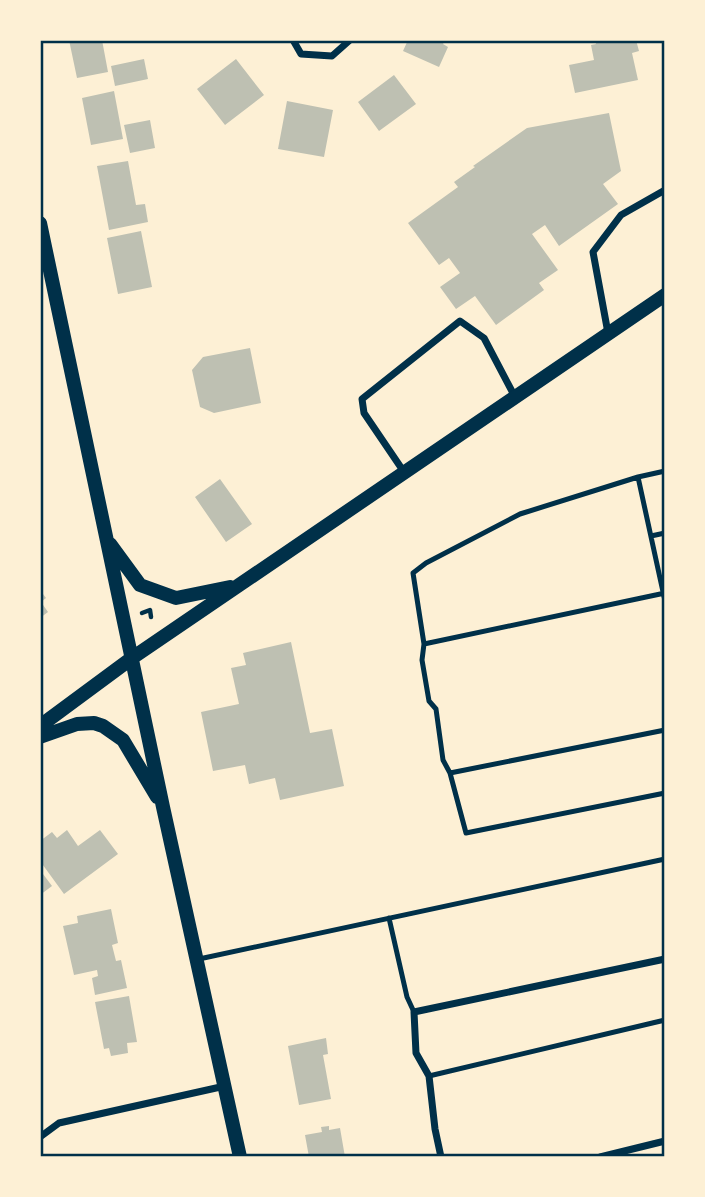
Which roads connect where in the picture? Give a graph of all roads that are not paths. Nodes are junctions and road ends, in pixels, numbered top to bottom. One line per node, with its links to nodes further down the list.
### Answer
1 (293, 40): 2 (street)
2 (350, 40)
3 (665, 190): 6 (street)
4 (40, 223): 13 (main road)
5 (665, 295): 6 (main road)
6 (608, 334): 7 (main road)
7 (515, 397): 9 (main road); 9 (street)
8 (665, 471): 10 (lane)
9 (404, 473): 14 (main road)
10 (638, 477): 12 (lane); 17 (lane)
11 (665, 533): 12 (lane)
12 (651, 536): 15 (lane)
13 (107, 540): 14 (main road); 18 (main road)
14 (238, 586): 18 (main road)
15 (664, 593): 16 (lane); 17 (lane)
16 (665, 601)
17 (424, 644): 22 (lane)
18 (132, 658): 19 (main road); 24 (main road)
19 (40, 726)
20 (665, 730): 22 (lane)
21 (40, 737): 24 (main road)
22 (450, 773): 23 (lane)
23 (665, 793)
24 (163, 807): 28 (main road)
25 (665, 859): 26 (lane)
26 (389, 918): 28 (lane); 29 (lane)
27 (665, 958): 29 (street)
28 (197, 960): 32 (main road)
29 (414, 1012): 31 (street)
30 (665, 1020): 31 (lane)
31 (429, 1076): 36 (street)
32 (225, 1086): 33 (street); 35 (main road)
33 (40, 1137)
34 (665, 1141): 37 (street)
35 (240, 1157)
36 (441, 1157)
37 (600, 1157)

